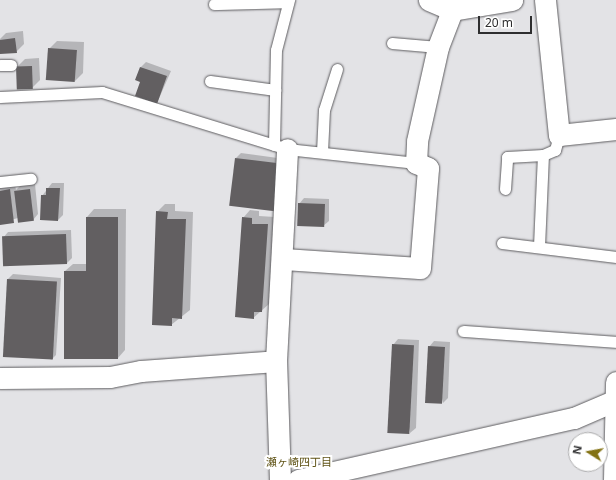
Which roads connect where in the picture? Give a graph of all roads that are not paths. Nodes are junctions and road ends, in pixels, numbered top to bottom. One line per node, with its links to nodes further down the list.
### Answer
1 (429, 0): 6 (street)
2 (512, 0): 6 (street)
3 (545, 0): 14 (street)
4 (288, 1): 5 (lane); 11 (lane)
5 (214, 4)
6 (452, 10): 8 (street)
7 (392, 43): 8 (lane)
8 (438, 47): 18 (street)
9 (337, 69): 16 (lane)
10 (210, 81): 11 (lane)
11 (275, 90): 15 (lane)
12 (0, 97): 15 (lane)
13 (616, 129): 14 (street)
14 (559, 135): 17 (lane)
15 (280, 147): 16 (lane); 25 (street)
16 (322, 152): 18 (lane)
17 (543, 155): 21 (lane); 23 (lane)
18 (416, 163): 25 (street)
19 (31, 179): 20 (lane)
20 (0, 182)
21 (505, 189)
22 (502, 243): 23 (lane)
23 (539, 246): 24 (lane)
24 (616, 257)
25 (283, 259): 28 (street)
26 (463, 331): 27 (lane)
27 (616, 342)
28 (276, 362): 29 (street); 32 (street)
29 (0, 378)
30 (616, 382): 31 (street)
31 (615, 408): 33 (street); 34 (street)
32 (280, 480)
33 (298, 480)
34 (614, 480)

